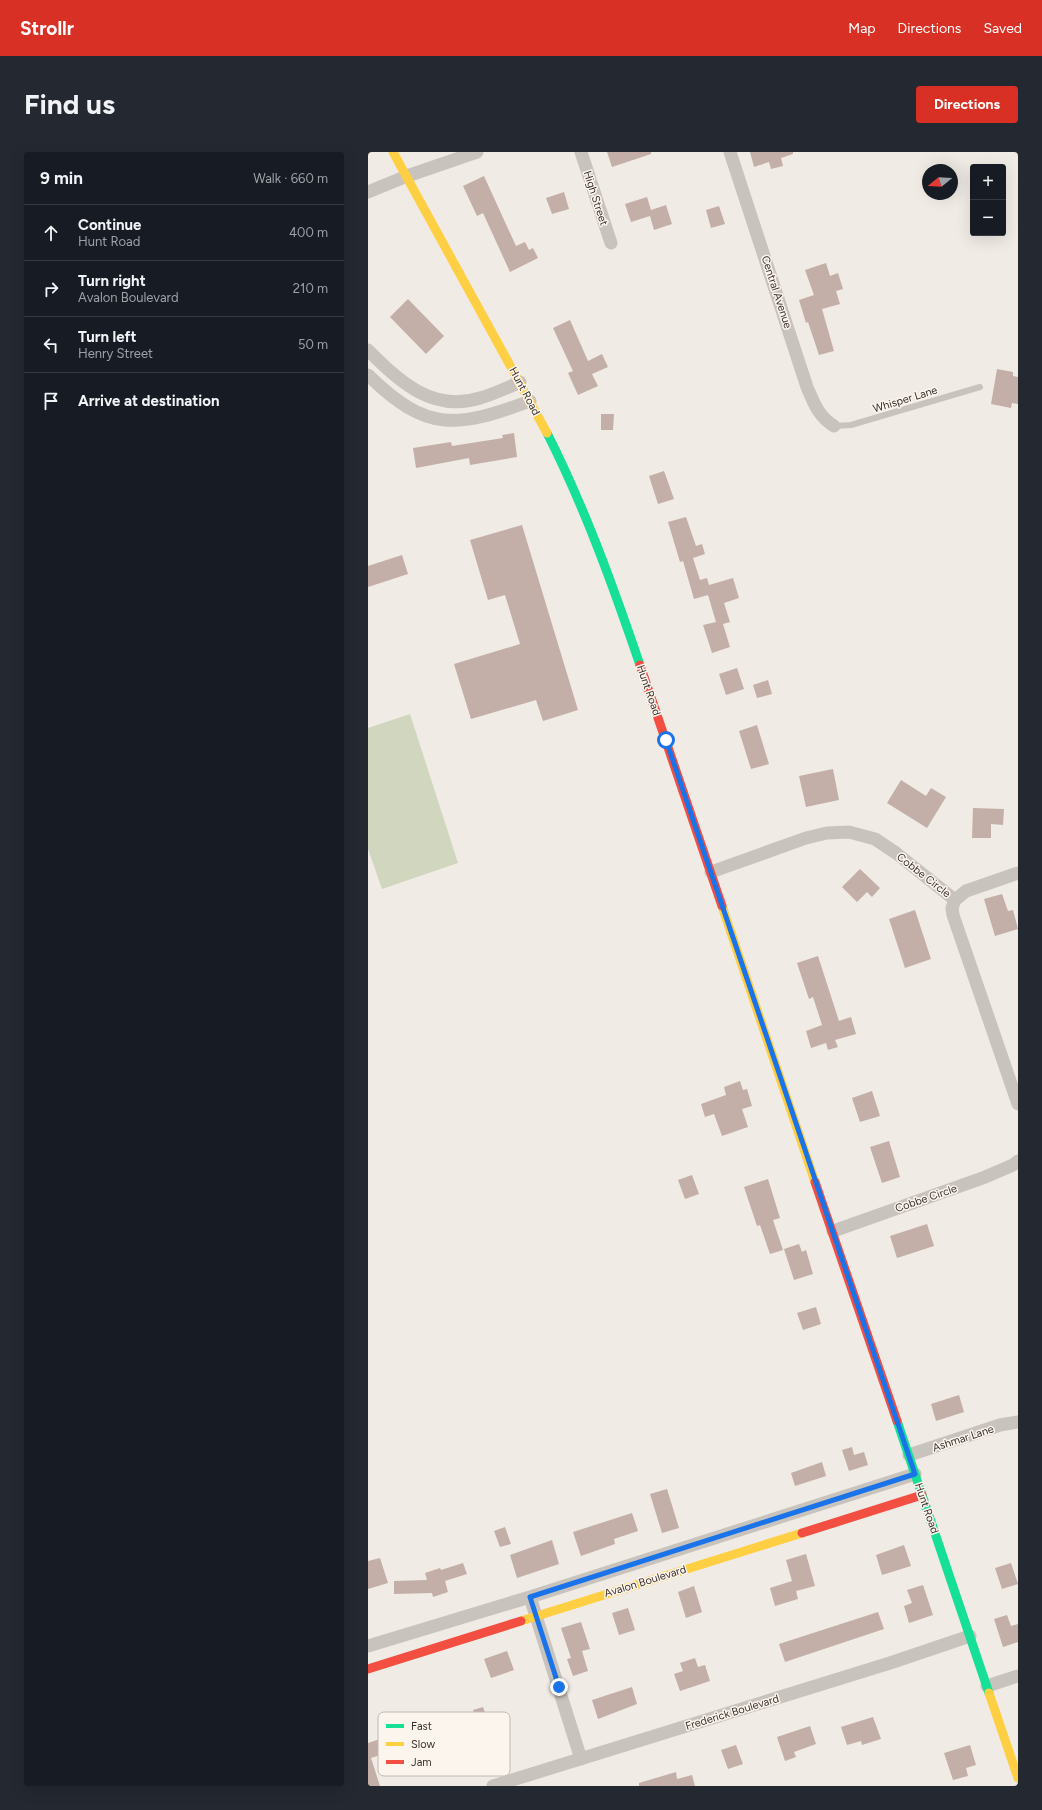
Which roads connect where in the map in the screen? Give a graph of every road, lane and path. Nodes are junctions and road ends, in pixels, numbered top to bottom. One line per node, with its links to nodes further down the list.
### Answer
1 (393, 152): 5 (street, Hunt Road)
2 (477, 152): 5 (street)
3 (580, 152): 7 (street, High Street)
4 (730, 152): 13 (street, Central Avenue)
5 (407, 176): 6 (street); 10 (street, Hunt Road)
6 (368, 192)
7 (611, 243)
8 (368, 350): 10 (street)
9 (368, 375): 12 (street)
10 (520, 382): 12 (street, Hunt Road)
11 (980, 387): 13 (lane, Whisper Lane)
12 (530, 401): 14 (street, Hunt Road)
13 (834, 426)
14 (711, 872): 16 (street, Cobbe Circle); 19 (street, Hunt Road)
15 (1018, 873): 16 (street)
16 (955, 900): 17 (street, Cobbe Circle)
17 (1018, 1104)
18 (1018, 1161): 19 (street, Cobbe Circle)
19 (833, 1231): 21 (street, Hunt Road)
20 (1018, 1422): 21 (street, Ashmar Lane)
21 (909, 1455): 22 (street, Hunt Road)
22 (915, 1474): 23 (street, Hunt Road); 24 (street, Avalon Boulevard)
23 (922, 1495): 25 (street, Avalon Boulevard); 26 (street, Hunt Road)
24 (530, 1597): 25 (street); 27 (street, Avalon Boulevard)
25 (537, 1615): 28 (street, Avalon Boulevard); 31 (street)
26 (970, 1636): 30 (street, Hunt Road); 31 (street, Frederick Boulevard)
27 (368, 1646)
28 (368, 1669)
29 (1018, 1676): 30 (street)
30 (988, 1686): 32 (street, Hunt Road)
31 (581, 1759): 33 (street, Frederick Boulevard)
32 (1018, 1778)
33 (493, 1786)

